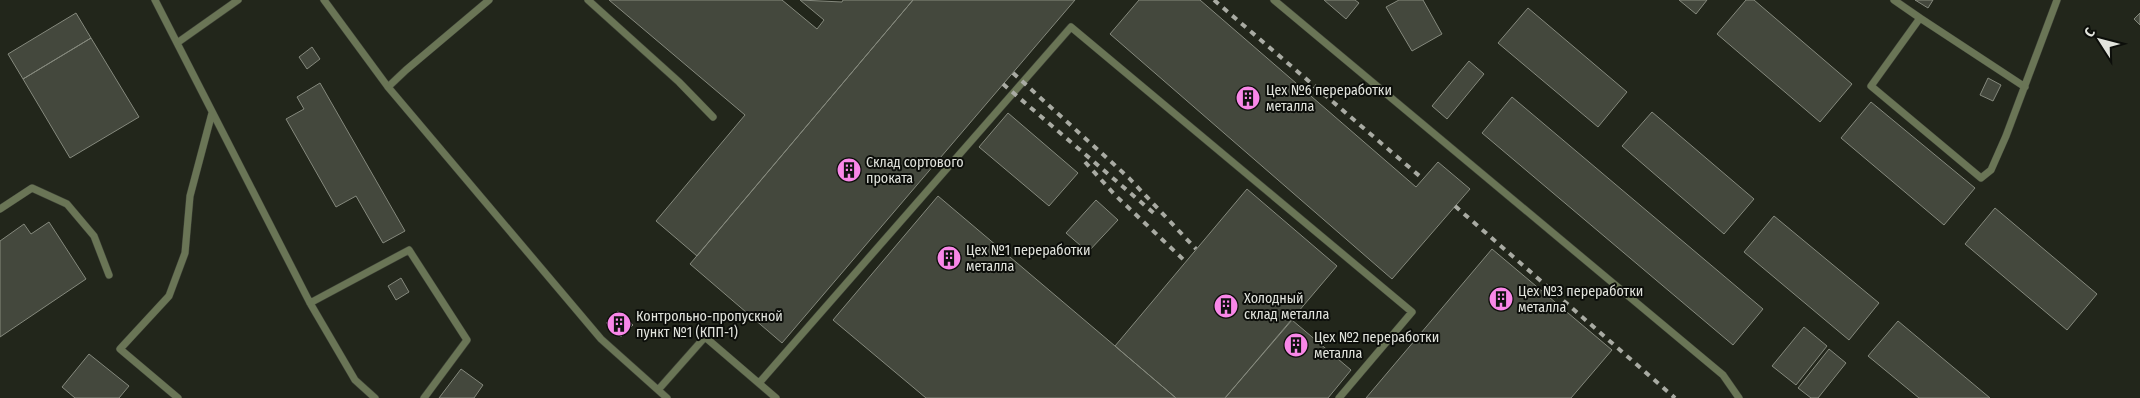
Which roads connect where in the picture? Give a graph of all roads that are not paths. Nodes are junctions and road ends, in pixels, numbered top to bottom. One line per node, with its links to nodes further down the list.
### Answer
1 (155, 0): 11 (lane)
2 (238, 0): 11 (lane)
3 (324, 0): 12 (lane)
4 (489, 0): 12 (lane)
5 (588, 0): 15 (lane)
6 (1274, 0): 27 (lane)
7 (1894, 0): 10 (lane)
8 (2048, 0): 9 (lane)
9 (2056, 3): 13 (lane)
10 (1920, 18): 13 (lane); 13 (lane)
11 (177, 43): 14 (lane)
12 (388, 87): 20 (lane)
13 (2024, 87)
14 (212, 113): 18 (lane); 21 (lane)
15 (713, 117)
16 (0, 209): 17 (lane)
17 (109, 274)
18 (310, 303): 22 (lane); 23 (lane)
19 (759, 383): 20 (lane); 25 (lane); 26 (lane)
20 (658, 390): 24 (lane)
21 (178, 398)
22 (375, 398)
23 (424, 398)
24 (667, 398)
25 (776, 398)
26 (1339, 398)
27 (1739, 398)

